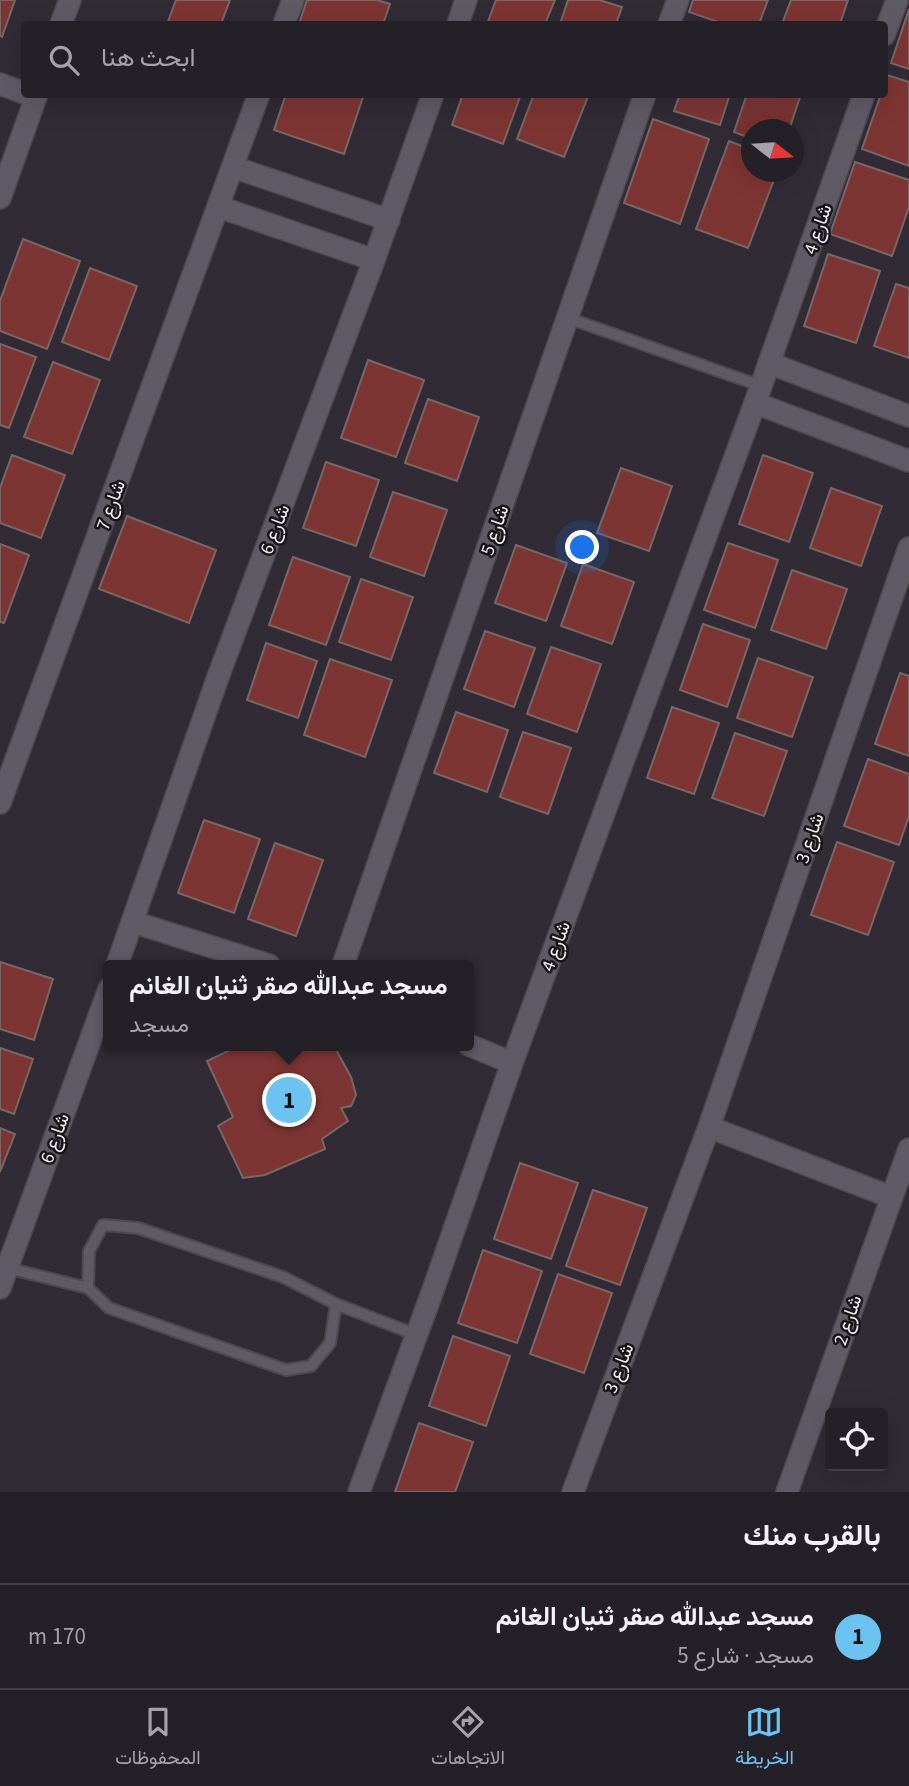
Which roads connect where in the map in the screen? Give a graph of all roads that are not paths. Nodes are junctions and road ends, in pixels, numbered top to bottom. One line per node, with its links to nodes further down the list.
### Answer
1 (70, 0): 6 (street)
2 (293, 0): 7 (street)
3 (466, 0): 8 (street)
4 (678, 0): 9 (street)
5 (897, 0): 10 (street)
6 (62, 21)
7 (286, 21)
8 (459, 21)
9 (670, 21)
10 (888, 24)
11 (0, 84): 12 (street)
12 (21, 91)
13 (30, 98): 18 (street)
14 (259, 98): 19 (street, شارع 7)
15 (432, 98): 22 (street, شارع 6)
16 (644, 98): 24 (street, شارع 5)
17 (863, 98): 25 (street, شارع 4)
18 (10, 139): 20 (street)
19 (233, 167): 21 (street, شارع 7); 22 (street)
20 (0, 198)
21 (219, 207): 23 (street); 30 (street, شارع 7)
22 (389, 220): 23 (street, شارع 6)
23 (374, 260): 31 (street, شارع 6)
24 (568, 317): 26 (lane); 34 (street, شارع 5)
25 (769, 363): 26 (street, شارع 4); 27 (street)
26 (758, 395): 28 (street); 37 (street, شارع 4)
27 (909, 416)
28 (909, 461)
29 (909, 548): 38 (street, شارع 3)
30 (0, 803)
31 (133, 922): 32 (street, شارع 6); 33 (street)
32 (119, 960)
33 (254, 960)
34 (345, 960)
35 (103, 1005): 41 (street, شارع 6)
36 (474, 1047): 37 (street)
37 (512, 1063): 44 (street, شارع 4)
38 (709, 1127): 40 (street); 46 (street, شارع 3)
39 (909, 1149): 40 (street, شارع 2)
40 (891, 1197): 47 (street, شارع 2)
41 (3, 1278): 42 (lane)
42 (88, 1289): 43 (lane); 43 (lane)
43 (336, 1304): 44 (lane)
44 (417, 1335): 45 (street, شارع 4)
45 (359, 1492)
46 (573, 1492)
47 (786, 1492)

